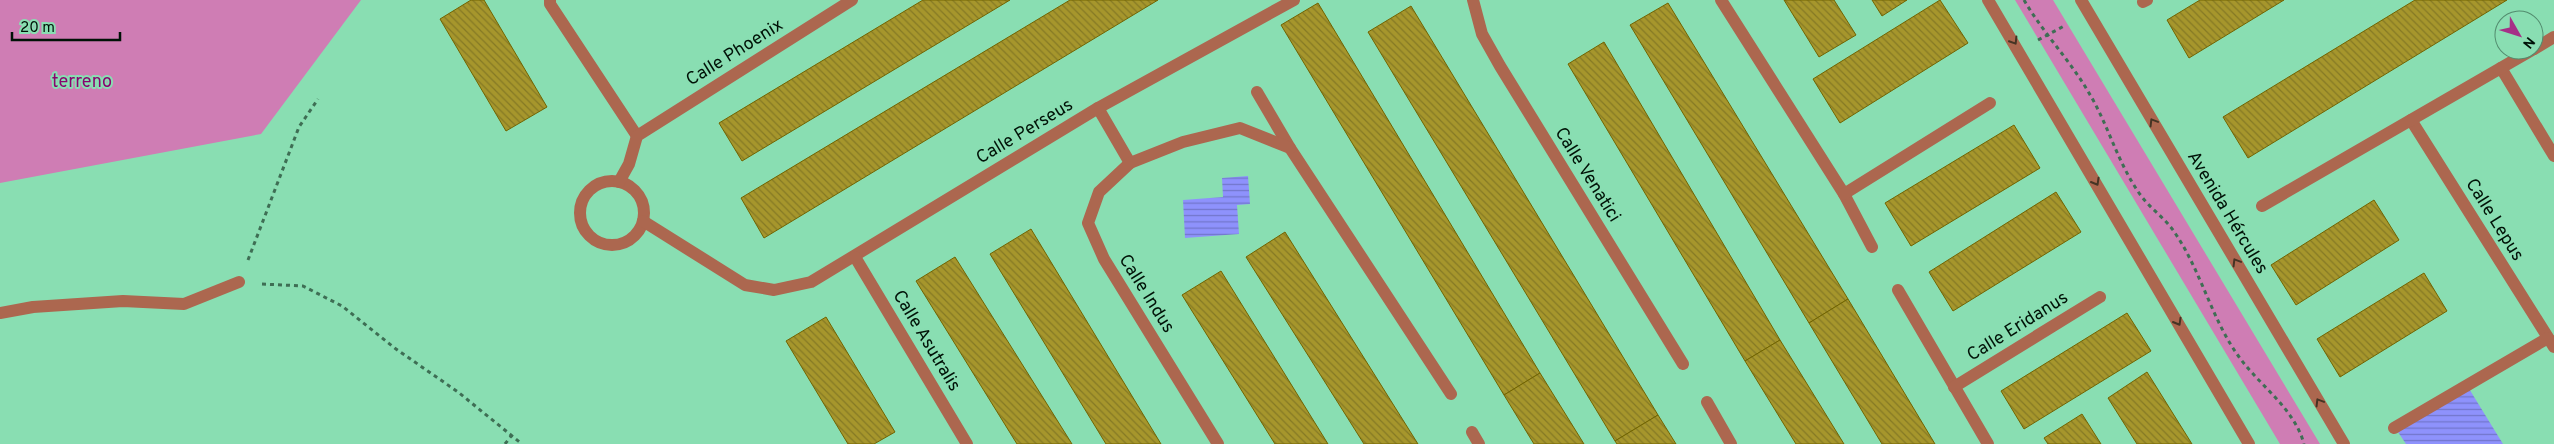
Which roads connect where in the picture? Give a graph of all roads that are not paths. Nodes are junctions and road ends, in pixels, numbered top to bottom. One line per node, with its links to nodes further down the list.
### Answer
1 (550, 0): 14 (street)
2 (852, 0): 14 (street, Calle Phoenix)
3 (1294, 0): 12 (street, Calle Perseus)
4 (1473, 0): 29 (street, Calle Venatici)
5 (1721, 0): 19 (street)
6 (1988, 0): 40 (street, one-way to 40)
7 (2081, 0): 41 (street, Avenida Hércules, one-way to 7)
8 (2514, 60): 9 (street)
9 (2501, 68): 13 (street); 16 (street)
10 (1256, 92): 15 (street)
11 (1990, 103): 19 (street)
12 (1098, 108): 17 (street); 23 (street, Calle Perseus)
13 (2411, 120): 20 (street); 28 (street, Calle Lepus)
14 (637, 136): 18 (street)
15 (1290, 148): 17 (street, Calle Indus); 31 (street)
16 (2554, 156)
17 (1130, 163): 36 (street, Calle Indus)
18 (620, 182): 21 (street); 21 (street)
19 (1844, 194): 22 (street)
20 (2262, 206)
21 (643, 221): 23 (street, Calle Perseus)
22 (1872, 247)
23 (855, 257): 35 (street, Calle Asutralis)
24 (240, 282): 27 (street)
25 (1898, 290): 30 (street)
26 (2100, 297): 30 (street, Calle Eridanus)
27 (0, 314)
28 (2551, 343): 33 (street, Calle Lepus)
29 (1683, 364)
30 (1954, 387): 39 (street)
31 (1451, 394)
32 (1707, 402): 38 (street)
33 (2394, 428)
34 (1472, 432): 37 (street)
35 (968, 444)
36 (1218, 444)
37 (1479, 444)
38 (1731, 444)
39 (1988, 444)
40 (2249, 444)
41 (2344, 444)

